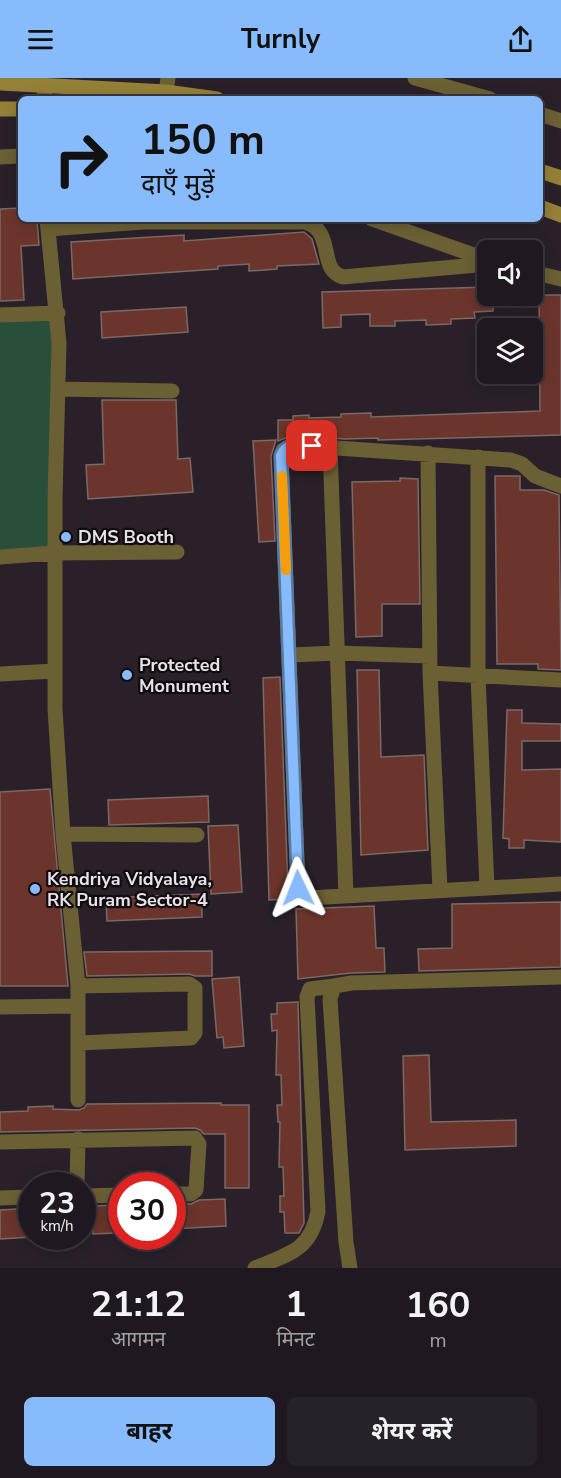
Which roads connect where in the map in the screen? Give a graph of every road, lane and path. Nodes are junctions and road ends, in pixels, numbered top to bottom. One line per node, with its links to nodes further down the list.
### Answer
1 (415, 78): 6 (street)
2 (0, 83): 4 (street)
3 (167, 85): 4 (street); 5 (street)
4 (45, 92)
5 (206, 96)
6 (479, 96)
7 (0, 109): 8 (street)
8 (18, 109)
9 (543, 115): 10 (street)
10 (561, 121)
11 (18, 156): 12 (street)
12 (0, 157)
13 (543, 172): 14 (street)
14 (561, 178)
15 (543, 208): 16 (street)
16 (561, 214)
17 (134, 222): 20 (street)
18 (313, 222): 22 (street)
19 (380, 222): 21 (street)
20 (47, 224): 25 (street)
21 (477, 258)
22 (477, 263)
23 (543, 275): 24 (street)
24 (561, 279)
25 (58, 314): 26 (street); 27 (street)
26 (0, 315)
27 (59, 389): 28 (street); 34 (street)
28 (172, 391)
29 (330, 447): 30 (street); 36 (street); 37 (street)
30 (428, 453): 31 (street); 38 (street)
31 (478, 457): 32 (street); 42 (street)
32 (561, 486)
33 (177, 552): 34 (street)
34 (55, 553): 35 (street); 39 (street)
35 (0, 556)
36 (337, 653): 37 (street); 38 (street); 49 (street)
37 (290, 655): 49 (street)
38 (430, 656): 40 (street)
39 (54, 671): 41 (street); 44 (street)
40 (430, 673): 42 (street); 48 (street)
41 (0, 674)
42 (478, 676): 43 (street); 47 (street)
43 (561, 680)
44 (63, 834): 45 (street); 51 (street)
45 (196, 835)
46 (561, 884): 47 (street)
47 (488, 888): 48 (street)
48 (440, 890): 49 (street)
49 (346, 896)
50 (561, 977): 52 (street)
51 (78, 986): 53 (street); 55 (street)
52 (334, 986): 63 (street); 64 (street)
53 (78, 1006): 54 (street); 55 (street)
54 (0, 1007)
55 (79, 1043): 56 (street)
56 (78, 1101)
57 (78, 1139): 58 (street); 59 (street); 60 (street)
58 (0, 1142)
59 (77, 1172)
60 (186, 1194)
61 (18, 1197): 62 (street)
62 (0, 1198)
63 (255, 1268)
64 (350, 1268)

